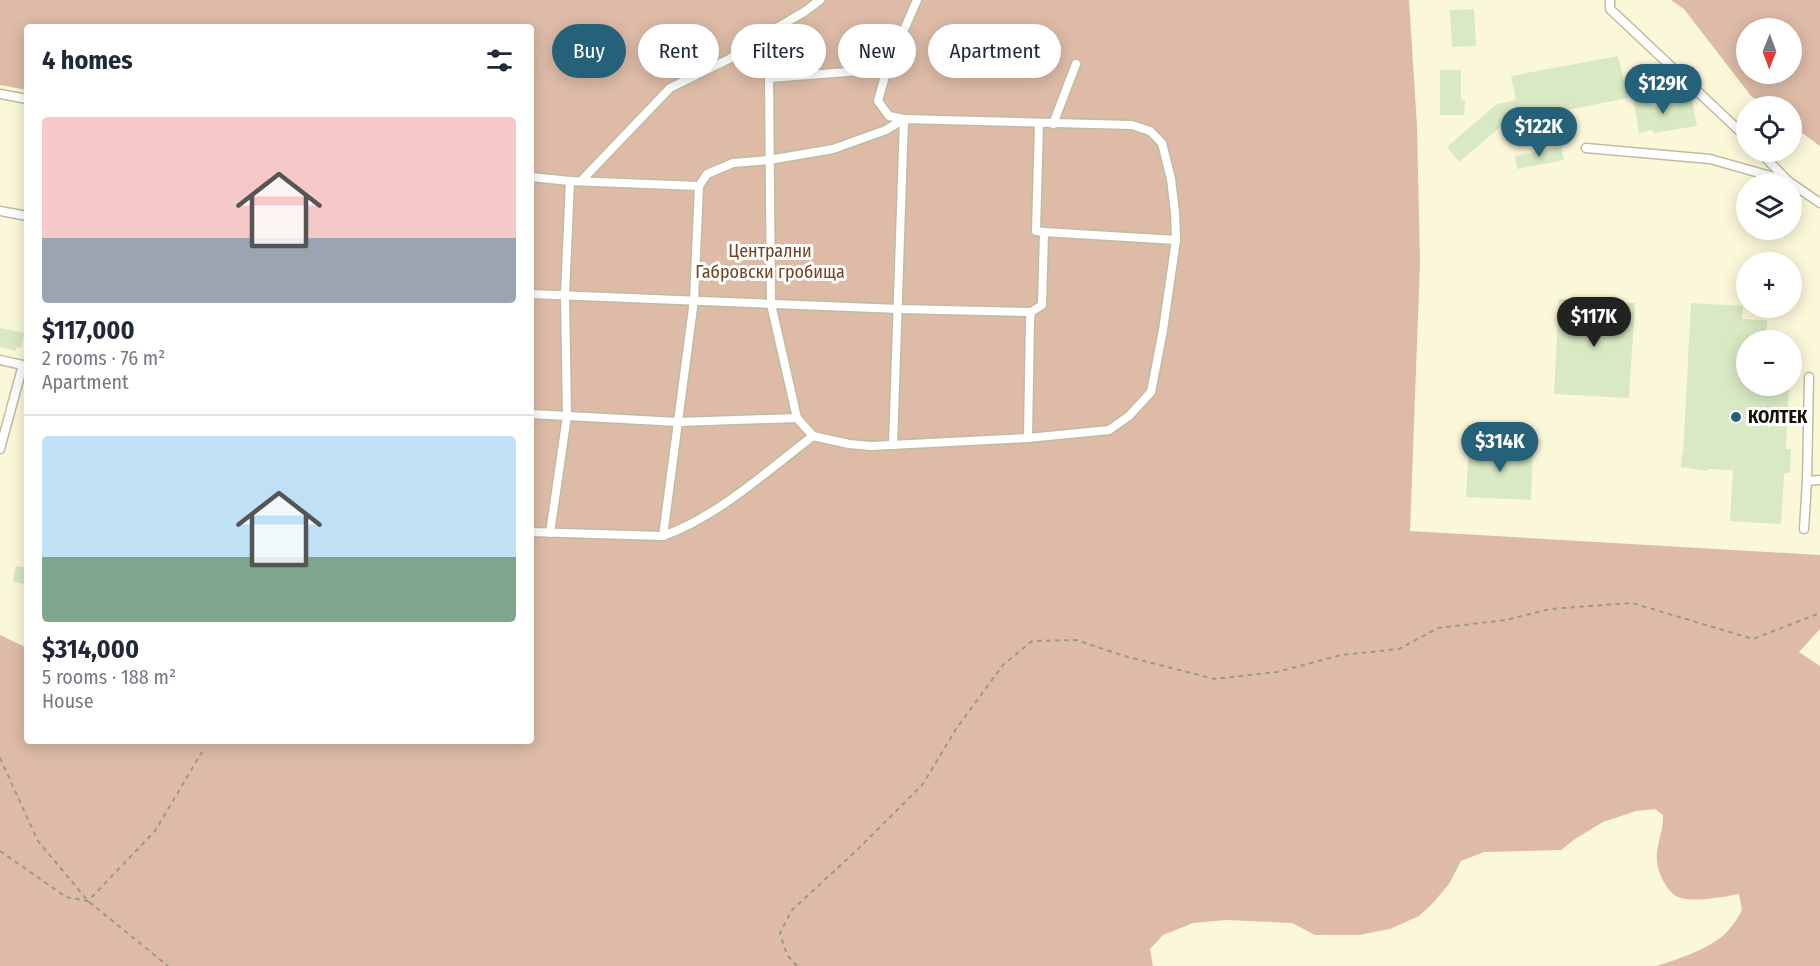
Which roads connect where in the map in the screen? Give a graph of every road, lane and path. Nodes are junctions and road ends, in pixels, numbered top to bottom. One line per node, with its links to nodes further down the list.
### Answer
1 (820, 0): 4 (lane)
2 (917, 0): 5 (lane)
3 (1610, 0): 15 (lane)
4 (784, 24)
5 (907, 24)
6 (731, 58): 23 (lane)
7 (1076, 64): 14 (lane)
8 (770, 78): 17 (lane)
9 (884, 78): 12 (lane)
10 (0, 94): 11 (lane)
11 (24, 98)
12 (904, 119): 13 (lane); 17 (lane); 35 (lane)
13 (1039, 124): 14 (lane); 29 (lane)
14 (1053, 124): 30 (lane)
15 (1736, 128)
16 (1586, 148): 19 (lane)
17 (769, 160): 24 (lane); 34 (lane)
18 (1770, 162): 20 (lane)
19 (1763, 174)
20 (1781, 174)
21 (534, 177): 22 (lane)
22 (570, 181): 23 (lane); 32 (lane)
23 (581, 181): 24 (lane)
24 (699, 186): 33 (lane)
25 (1802, 191): 26 (lane)
26 (1820, 203)
27 (0, 211): 28 (lane)
28 (24, 215)
29 (1044, 232): 30 (lane); 36 (lane)
30 (1176, 240): 46 (lane)
31 (534, 294): 32 (lane)
32 (565, 295): 33 (lane); 42 (lane)
33 (694, 300): 34 (lane); 44 (lane)
34 (771, 304): 35 (lane); 43 (lane)
35 (898, 309): 36 (lane); 47 (lane)
36 (1031, 312): 46 (lane)
37 (0, 360): 38 (lane)
38 (24, 365)
39 (24, 368): 48 (lane)
40 (1809, 377): 50 (lane)
41 (534, 414): 42 (lane)
42 (567, 416): 44 (lane); 53 (lane)
43 (797, 418): 44 (lane); 45 (lane)
44 (678, 422): 54 (lane)
45 (813, 436): 47 (lane); 54 (lane)
46 (1028, 438): 47 (lane)
47 (893, 445)
48 (0, 449)
49 (1820, 480): 50 (lane)
50 (1807, 481): 51 (lane)
51 (1804, 529)
52 (534, 532): 53 (lane)
53 (550, 533): 54 (lane)
54 (663, 536)
55 (1820, 613): 61 (path)
56 (202, 752): 59 (path)
57 (0, 758): 59 (path)
58 (0, 851): 59 (path)
59 (88, 901): 60 (path)
60 (168, 966)
61 (797, 966)

